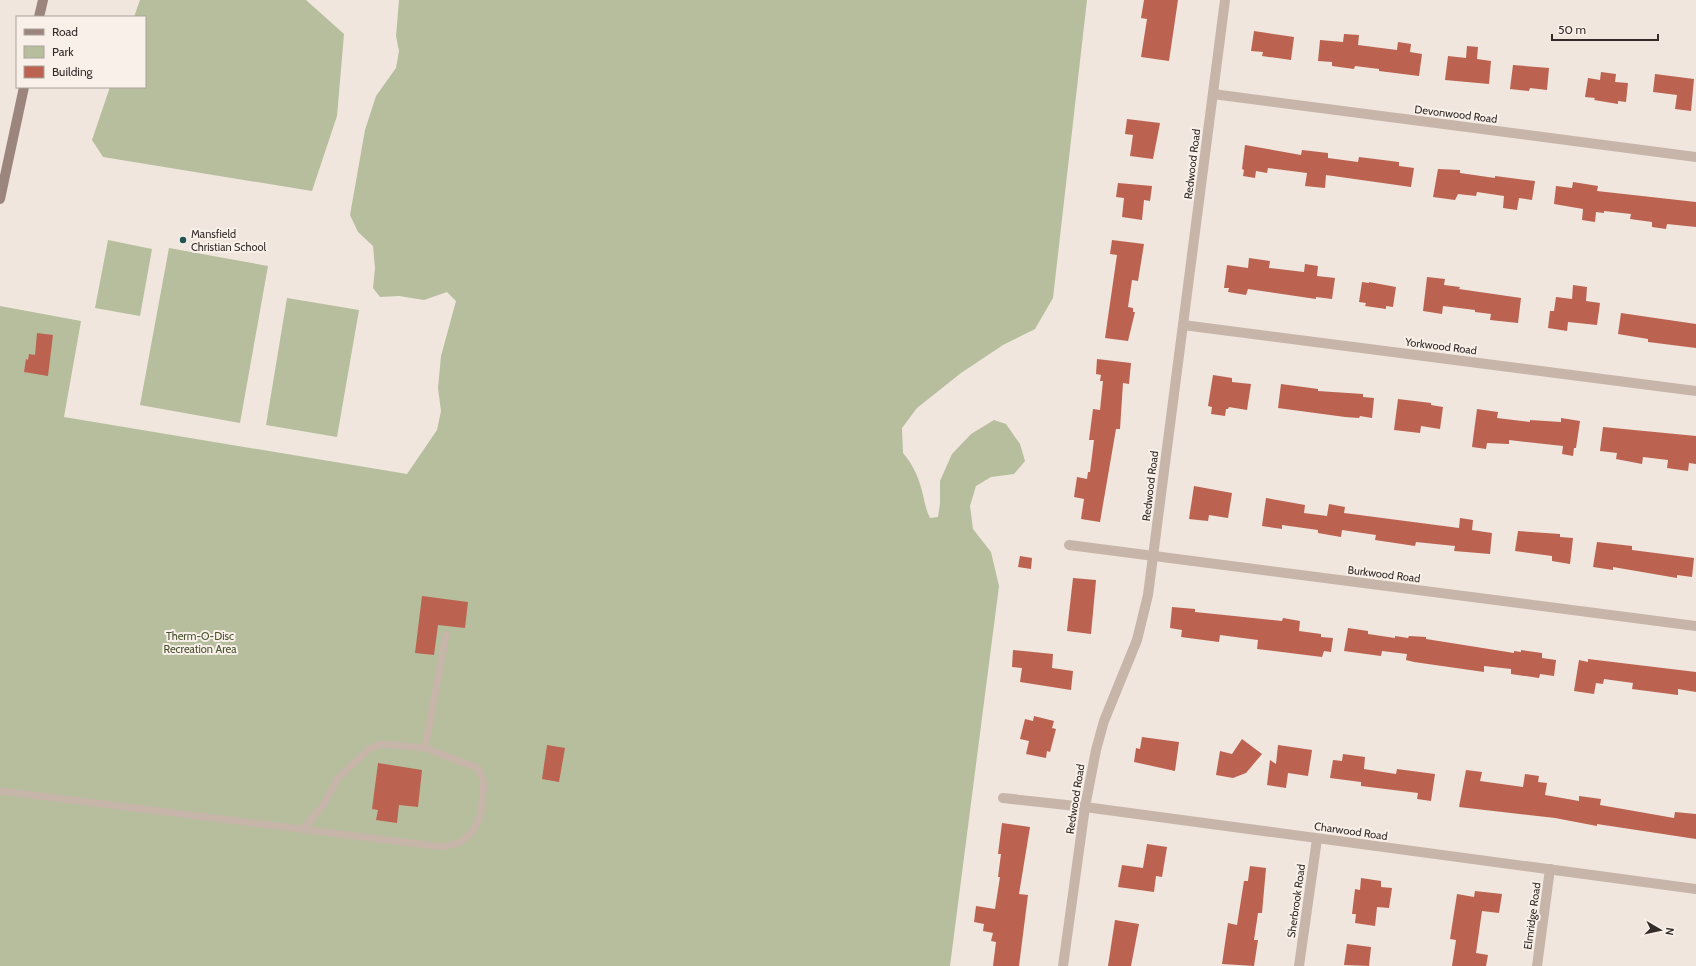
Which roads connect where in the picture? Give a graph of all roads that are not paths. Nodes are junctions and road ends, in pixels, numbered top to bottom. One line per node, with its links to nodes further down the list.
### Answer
1 (43, 0): 3 (street)
2 (1225, 0): 5 (street, Redwood Road)
3 (39, 16)
4 (24, 88): 7 (street)
5 (1213, 94): 6 (street, Devonwood Road); 8 (street, Redwood Road)
6 (1696, 157)
7 (0, 199)
8 (1183, 325): 9 (street, Yorkwood Road); 11 (street, Redwood Road)
9 (1696, 391)
10 (1069, 545): 11 (street, Burkwood Road)
11 (1153, 557): 12 (street, Burkwood Road); 17 (street, Redwood Road)
12 (1696, 626)
13 (446, 634): 14 (lane)
14 (425, 748): 18 (lane); 18 (lane)
15 (0, 791): 18 (lane)
16 (1003, 798): 17 (street, Charwood Road)
17 (1085, 807): 19 (street, Charwood Road); 22 (street, Redwood Road)
18 (302, 830)
19 (1317, 839): 20 (street, Charwood Road); 23 (street, Sherbrook Road)
20 (1550, 869): 21 (street, Charwood Road); 24 (street, Elmridge Road)
21 (1696, 889)
22 (1063, 966)
23 (1299, 966)
24 (1537, 966)

